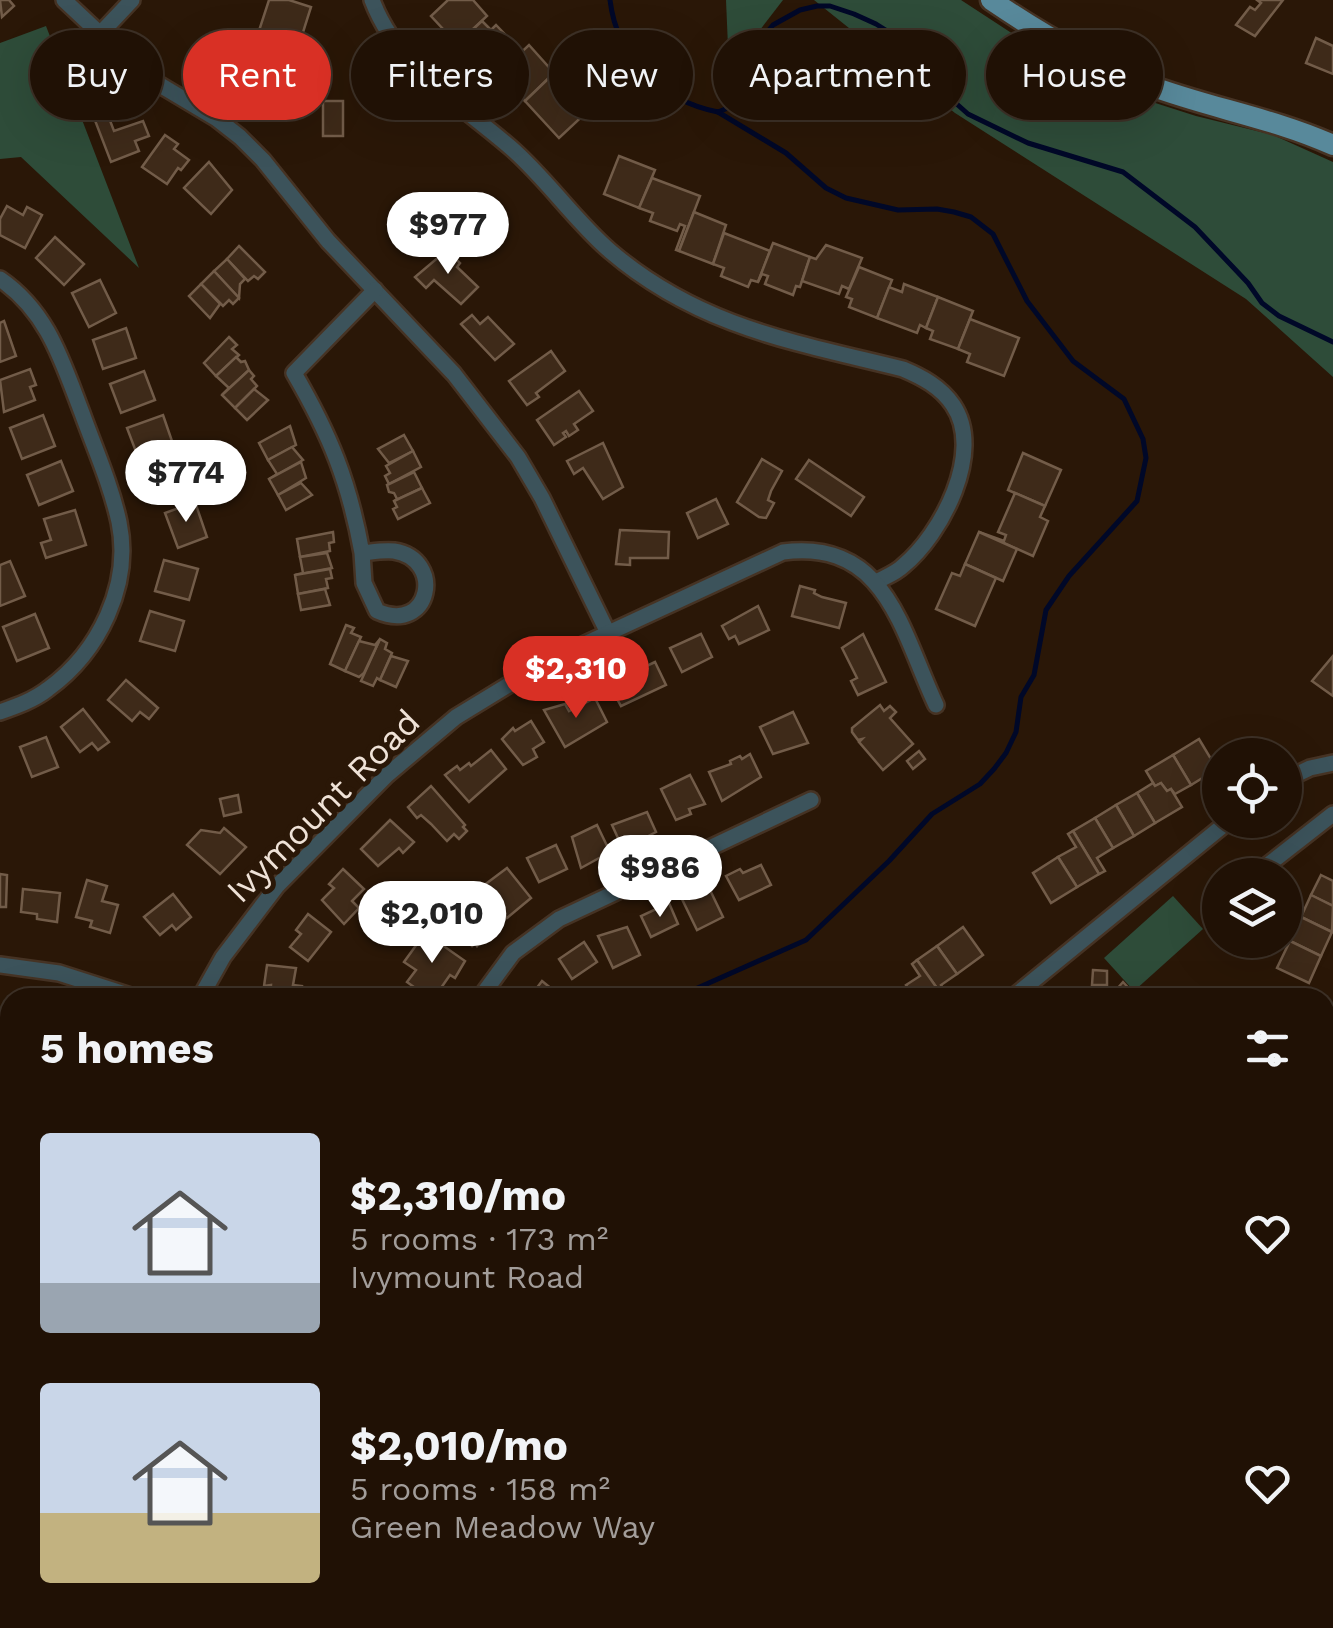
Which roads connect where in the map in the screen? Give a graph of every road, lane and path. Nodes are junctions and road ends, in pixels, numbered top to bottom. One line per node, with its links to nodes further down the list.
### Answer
1 (64, 0): 5 (street)
2 (132, 0): 6 (street)
3 (372, 0): 12 (street)
4 (991, 0): 8 (main road)
5 (96, 30)
6 (104, 30)
7 (163, 87): 10 (street)
8 (1333, 145)
9 (0, 280): 15 (street)
10 (375, 290): 11 (street); 13 (street)
11 (362, 553): 11 (street)
12 (876, 582): 13 (street, Ivymount Road); 14 (street, Ivymount Road)
13 (608, 633): 24 (street, Ivymount Road)
14 (936, 705)
15 (0, 712)
16 (1333, 762): 17 (street)
17 (1302, 774)
18 (811, 800): 25 (street)
19 (1333, 814): 21 (street)
20 (1208, 838): 26 (street)
21 (1277, 858)
22 (0, 965): 23 (street)
23 (105, 988)
24 (206, 988)
25 (488, 988)
26 (1024, 988)

